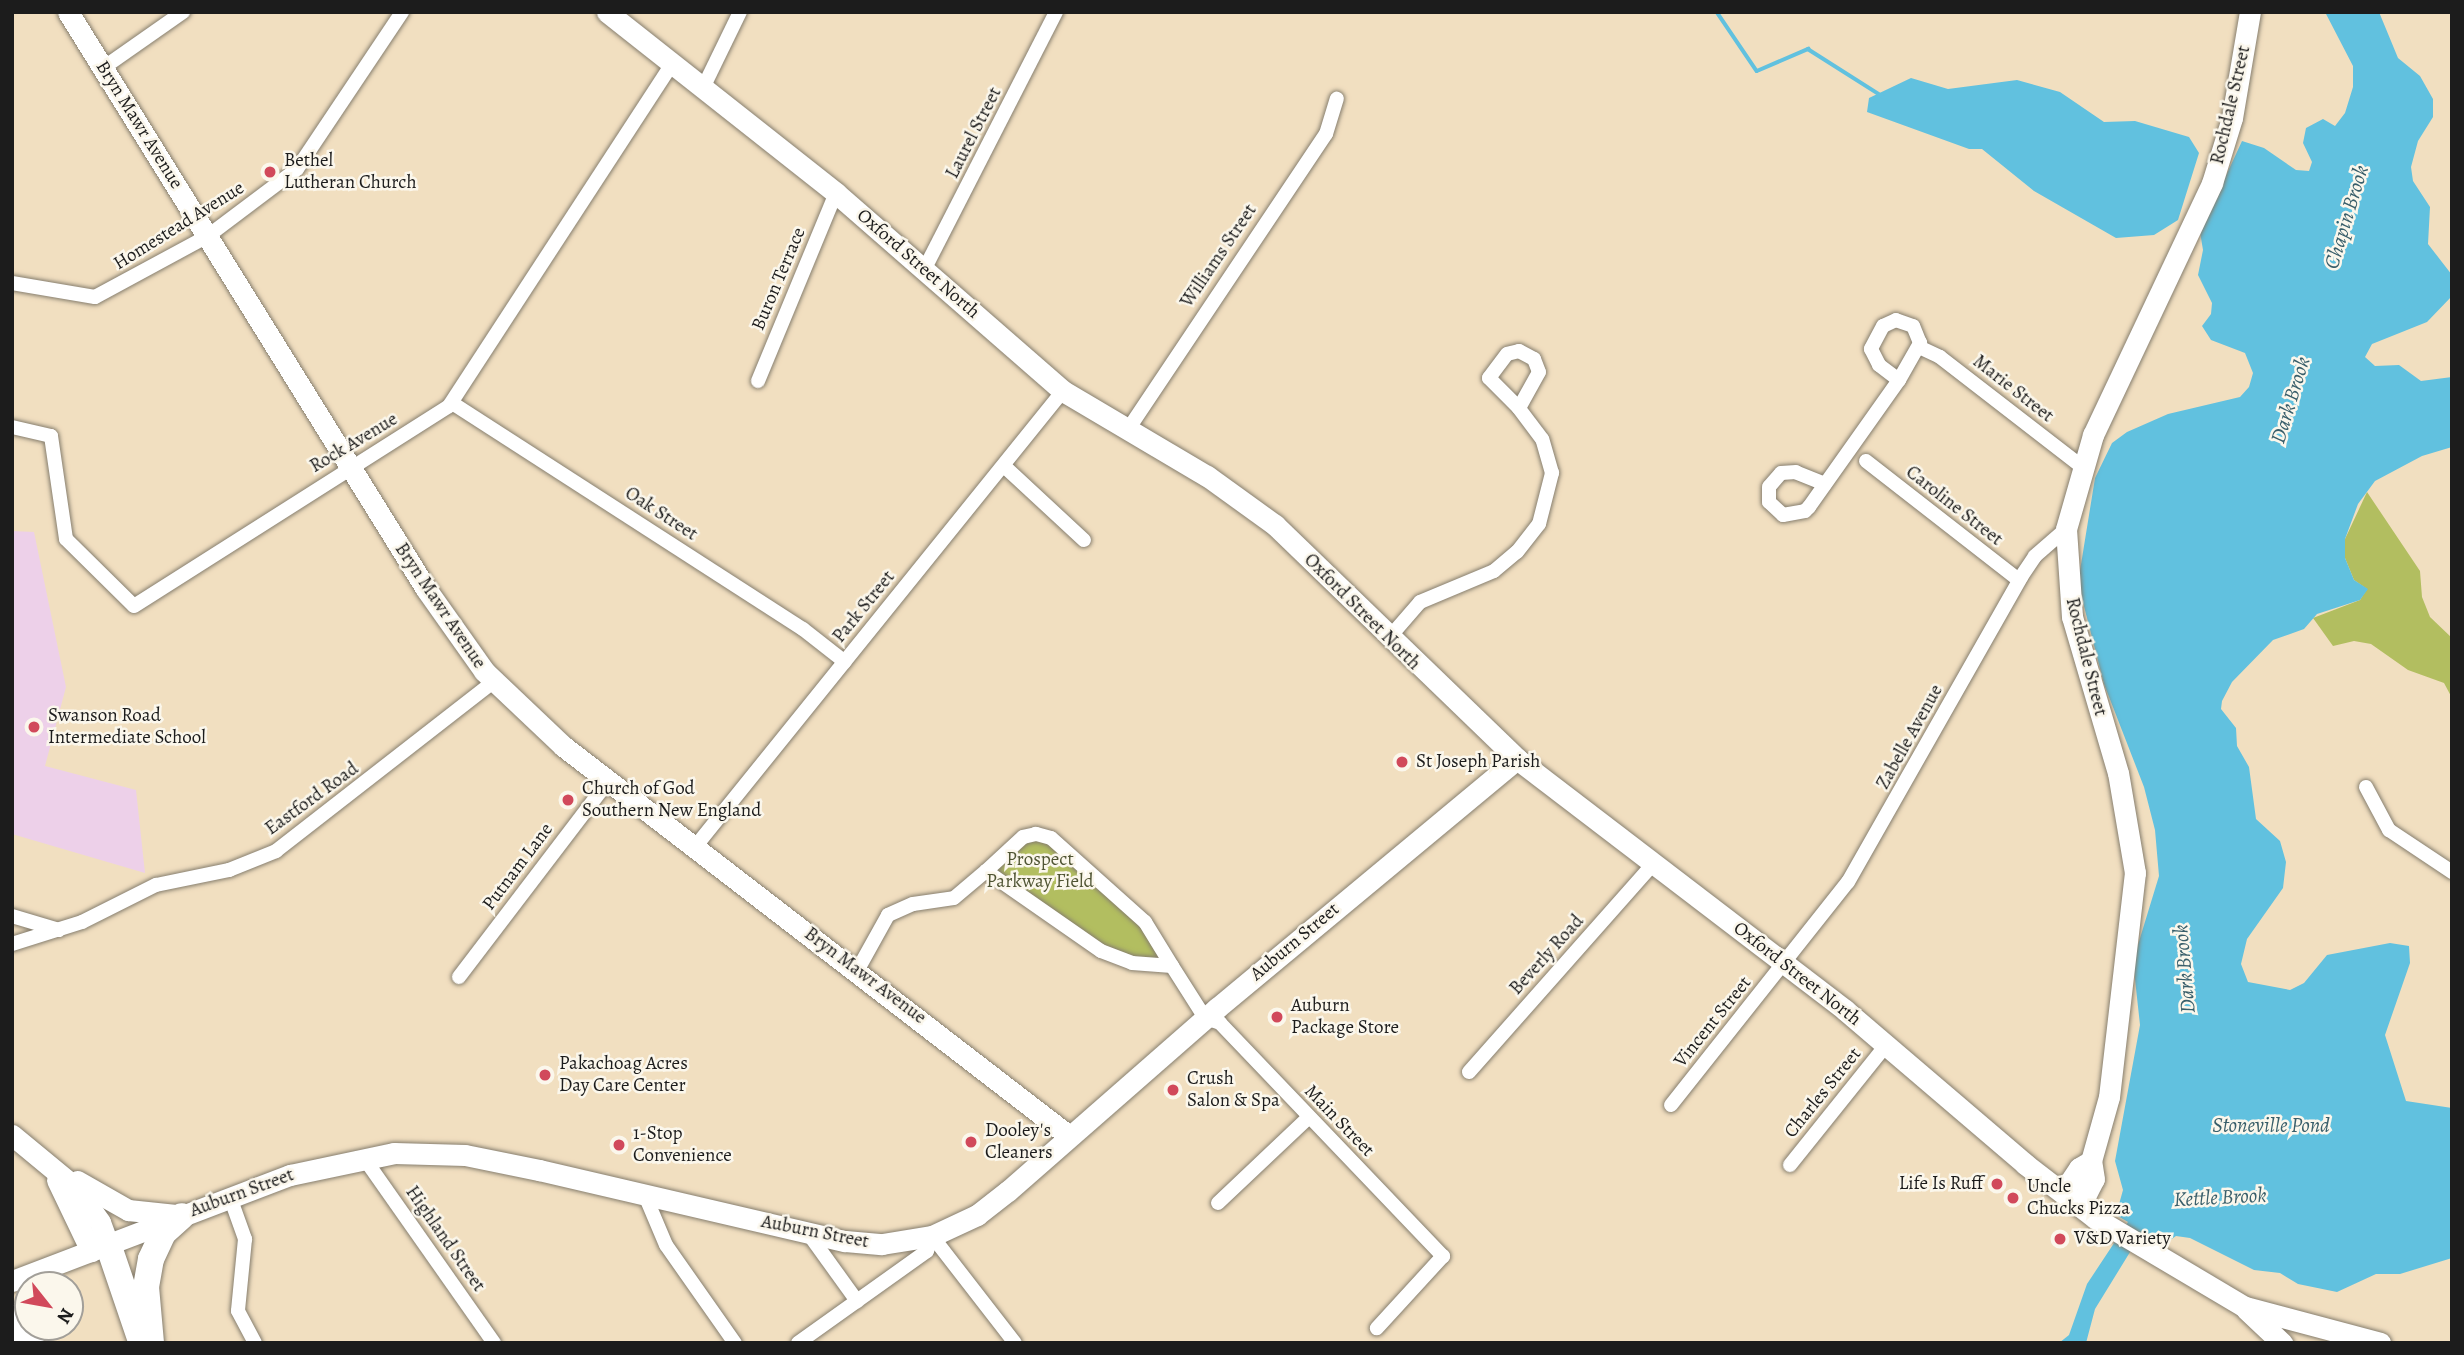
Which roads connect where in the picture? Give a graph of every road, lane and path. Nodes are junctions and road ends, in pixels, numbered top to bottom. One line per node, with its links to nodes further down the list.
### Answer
1 (68, 12): 9 (main road, Bryn Mawr Avenue)
2 (183, 12): 9 (street)
3 (402, 12): 13 (street, Homestead Avenue)
4 (607, 12): 8 (main road, Oxford Street North)
5 (740, 12): 10 (street)
6 (1056, 12): 14 (street, Laurel Street)
7 (2250, 12): 26 (main road, Rochdale Street)
8 (673, 62): 10 (main road, Oxford Street North); 20 (street, Rock Avenue)
9 (103, 68): 13 (main road, Bryn Mawr Avenue)
10 (704, 86): 12 (main road, Oxford Street North)
11 (1338, 99): 23 (street, Williams Street)
12 (836, 193): 14 (main road, Oxford Street North); 18 (street, Buron Terrace)
13 (208, 236): 15 (street, Homestead Avenue); 27 (main road, Bryn Mawr Avenue)
14 (925, 270): 19 (main road, Oxford Street North)
15 (12, 283)
16 (1919, 347): 17 (street); 17 (street); 26 (street, Marie Street)
17 (1899, 380): 28 (street)
18 (758, 381)
19 (1063, 391): 23 (main road, Oxford Street North); 25 (street, Park Street)
20 (452, 403): 27 (street, Rock Avenue); 33 (street, Oak Street)
21 (1519, 408): 32 (street)
22 (12, 427): 27 (street, Rock Avenue)
23 (1127, 431): 32 (main road, Oxford Street North)
24 (1866, 461): 31 (street, Caroline Street)
25 (1004, 466): 30 (street); 33 (street, Park Street)
26 (2081, 466): 29 (main road, Rochdale Street)
27 (350, 467): 34 (main road, Bryn Mawr Avenue)
28 (1825, 484)
29 (2066, 529): 31 (street, Zabelle Avenue); 57 (main road, Rochdale Street)
30 (1084, 540)
31 (2019, 580): 45 (street, Zabelle Avenue)
32 (1388, 639): 35 (main road, Oxford Street North)
33 (845, 662): 38 (street, Park Street)
34 (493, 681): 36 (main road, Bryn Mawr Avenue); 43 (street, Eastford Road)
35 (1517, 759): 39 (main road, Oxford Street North); 49 (main road, Auburn Street)
36 (609, 780): 38 (main road, Bryn Mawr Avenue); 48 (street, Putnam Lane)
37 (2366, 787): 41 (street)
38 (695, 847): 47 (main road, Bryn Mawr Avenue)
39 (1653, 864): 45 (main road, Oxford Street North); 51 (street, Beverly Road)
40 (986, 871): 46 (street); 46 (street); 47 (street)
41 (2452, 872)
42 (12, 916): 43 (street)
43 (60, 930): 44 (street, Eastford Road)
44 (12, 944)
45 (1784, 964): 50 (main road, Oxford Street North); 52 (street, Vincent Street)
46 (1172, 966): 49 (street)
47 (857, 971): 55 (main road, Bryn Mawr Avenue)
48 (459, 977)
49 (1205, 1018): 53 (street, Main Street); 55 (main road, Auburn Street)
50 (1886, 1044): 58 (street, Charles Street); 60 (main road, Oxford Street North)
51 (1469, 1072)
52 (1671, 1105)
53 (1309, 1117): 63 (street); 73 (street, Main Street)
54 (12, 1136): 59 (main road); 68 (main road)
55 (1069, 1136): 67 (main road, Auburn Street)
56 (364, 1158): 61 (main road, Auburn Street); 62 (main road, Auburn Street); 79 (street, Highland Street)
57 (2091, 1161): 60 (main road, Rochdale Street); 64 (main road, Rochdale Street)
58 (1790, 1165)
59 (61, 1172): 65 (main road); 68 (main road)
60 (2063, 1192): 64 (main road, Oxford Street North)
61 (644, 1193): 66 (main road, Auburn Street); 80 (street)
62 (230, 1197): 65 (main road, Auburn Street); 78 (street)
63 (1218, 1203)
64 (2080, 1206): 71 (main road, Oxford Street North)
65 (182, 1216): 68 (main road, Auburn Street); 77 (highway)
66 (808, 1233): 67 (main road, Auburn Street); 70 (street)
67 (932, 1237): 70 (street); 82 (street)
68 (100, 1248): 69 (main road, Auburn Street); 76 (highway)
69 (12, 1281)
70 (857, 1301): 81 (street)
71 (2245, 1307): 74 (main road); 83 (main road)
72 (12, 1316): 75 (highway)
73 (1377, 1328)
74 (2333, 1340): 84 (main road)
75 (31, 1343)
76 (142, 1343)
77 (151, 1343)
78 (255, 1343)
79 (494, 1343)
80 (735, 1343)
81 (798, 1343)
82 (1015, 1343)
83 (2282, 1343)
84 (2379, 1343)

